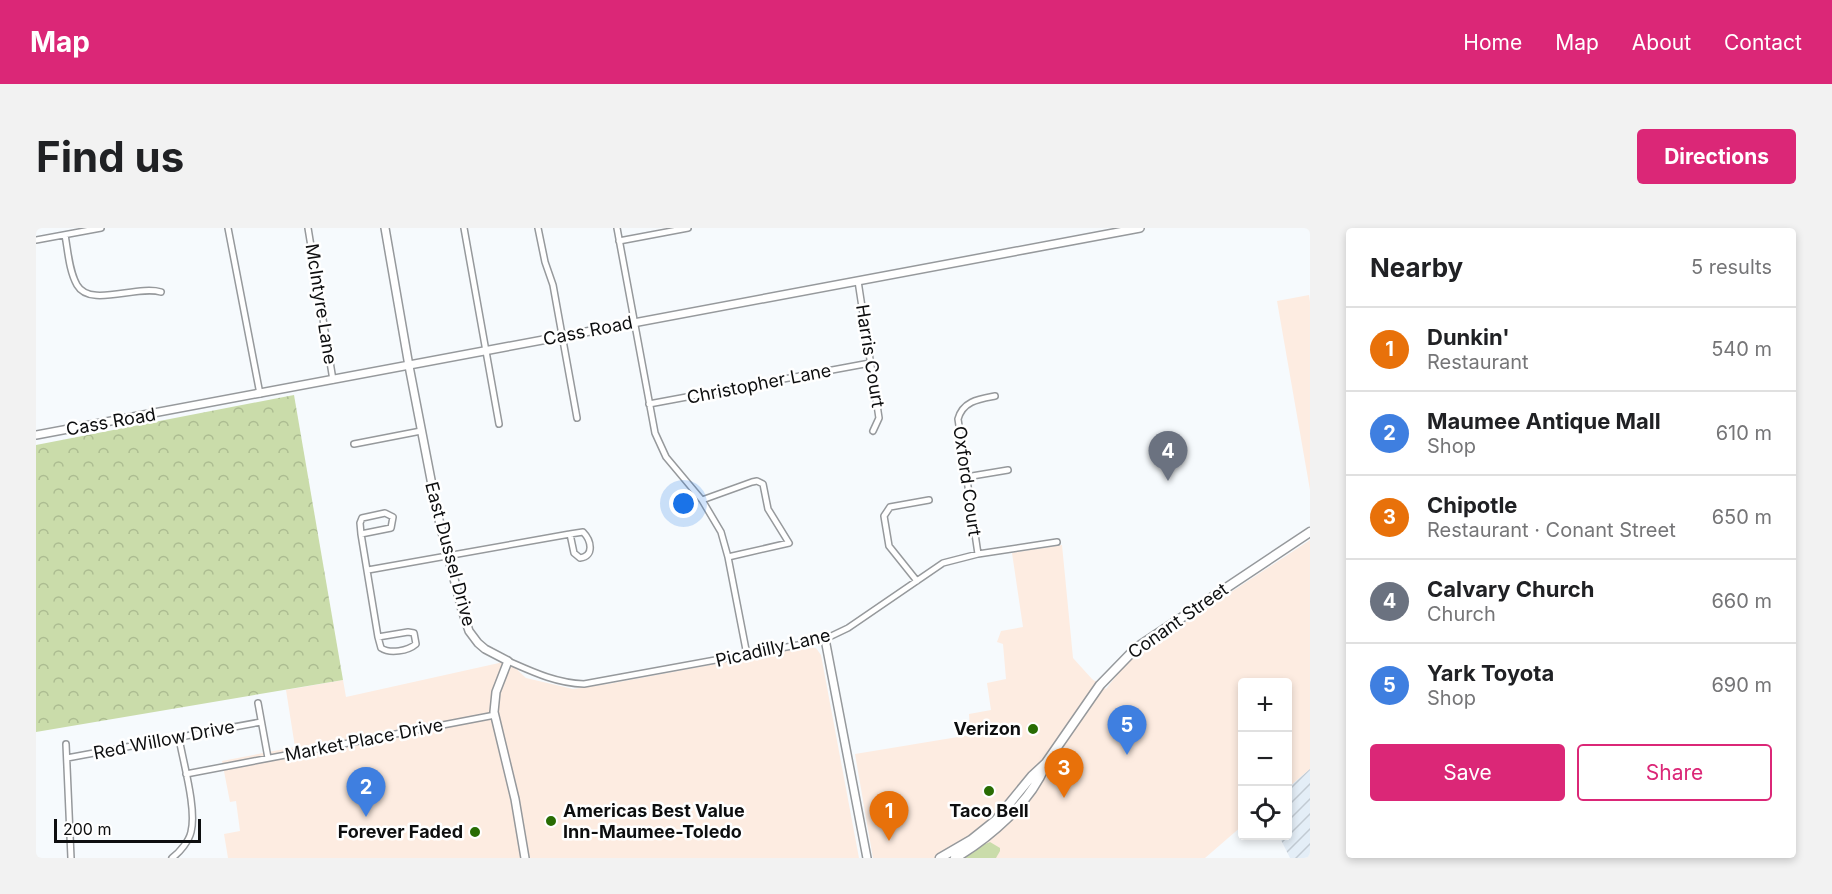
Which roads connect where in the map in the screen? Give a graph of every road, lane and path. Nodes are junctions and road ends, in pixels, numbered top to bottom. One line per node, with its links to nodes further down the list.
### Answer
1 (101, 228): 10 (street)
2 (228, 228): 22 (street)
3 (308, 228): 21 (street, McIntyre Lane)
4 (385, 228): 20 (street, East Dussel Drive)
5 (464, 228): 18 (street)
6 (538, 228): 17 (street)
7 (617, 228): 13 (street)
8 (688, 228): 13 (street)
9 (1140, 228): 14 (street, Cass Road)
10 (82, 230): 11 (street)
11 (65, 235): 12 (street); 15 (street)
12 (36, 240)
13 (619, 241): 16 (street)
14 (858, 281): 16 (street, Cass Road); 19 (street, Harris Court)
15 (161, 292)
16 (633, 322): 17 (street, Cass Road); 24 (street)
17 (562, 336): 18 (street, Cass Road); 25 (street)
18 (485, 350): 20 (street, Cass Road); 26 (street)
19 (870, 363): 24 (street, Christopher Lane); 28 (street, Harris Court)
20 (409, 366): 21 (street, Cass Road); 27 (street, East Dussel Drive)
21 (333, 380): 22 (street, Cass Road)
22 (260, 394): 29 (street, Cass Road)
23 (995, 396): 32 (street, Oxford Court)
24 (648, 404): 34 (street)
25 (577, 418)
26 (499, 424)
27 (421, 431): 30 (street); 40 (street, East Dussel Drive)
28 (873, 431)
29 (36, 435)
30 (354, 444)
31 (1008, 470): 32 (street)
32 (966, 477): 39 (street, Oxford Court)
33 (929, 500): 43 (street)
34 (702, 501): 41 (street); 41 (street)
35 (1310, 532): 55 (main road, Conant Street)
36 (361, 534): 36 (street); 42 (street)
37 (570, 534): 37 (street); 40 (street)
38 (1057, 542): 39 (street, Picadilly Lane)
39 (978, 554): 43 (street, Picadilly Lane)
40 (447, 556): 42 (street); 47 (street, East Dussel Drive)
41 (728, 557): 46 (street)
42 (368, 570): 44 (street)
43 (917, 581): 45 (street, Picadilly Lane)
44 (378, 637): 44 (street)
45 (825, 639): 46 (street, Picadilly Lane); 60 (street)
46 (747, 655): 47 (street, Picadilly Lane)
47 (508, 661): 49 (street)
48 (258, 703): 50 (street)
49 (495, 715): 54 (street, Market Place Drive); 59 (street)
50 (261, 722): 51 (street, Red Willow Drive); 54 (street)
51 (179, 738): 53 (street, Red Willow Drive); 56 (street)
52 (66, 744): 53 (street)
53 (67, 758): 57 (street)
54 (268, 758): 56 (street, Market Place Drive)
55 (1046, 763): 61 (main road, Conant Street); 62 (main road, Conant Street)
56 (186, 774): 58 (street)
57 (71, 858)
58 (172, 858)
59 (525, 858)
60 (867, 858)
61 (939, 858)
62 (955, 858)

